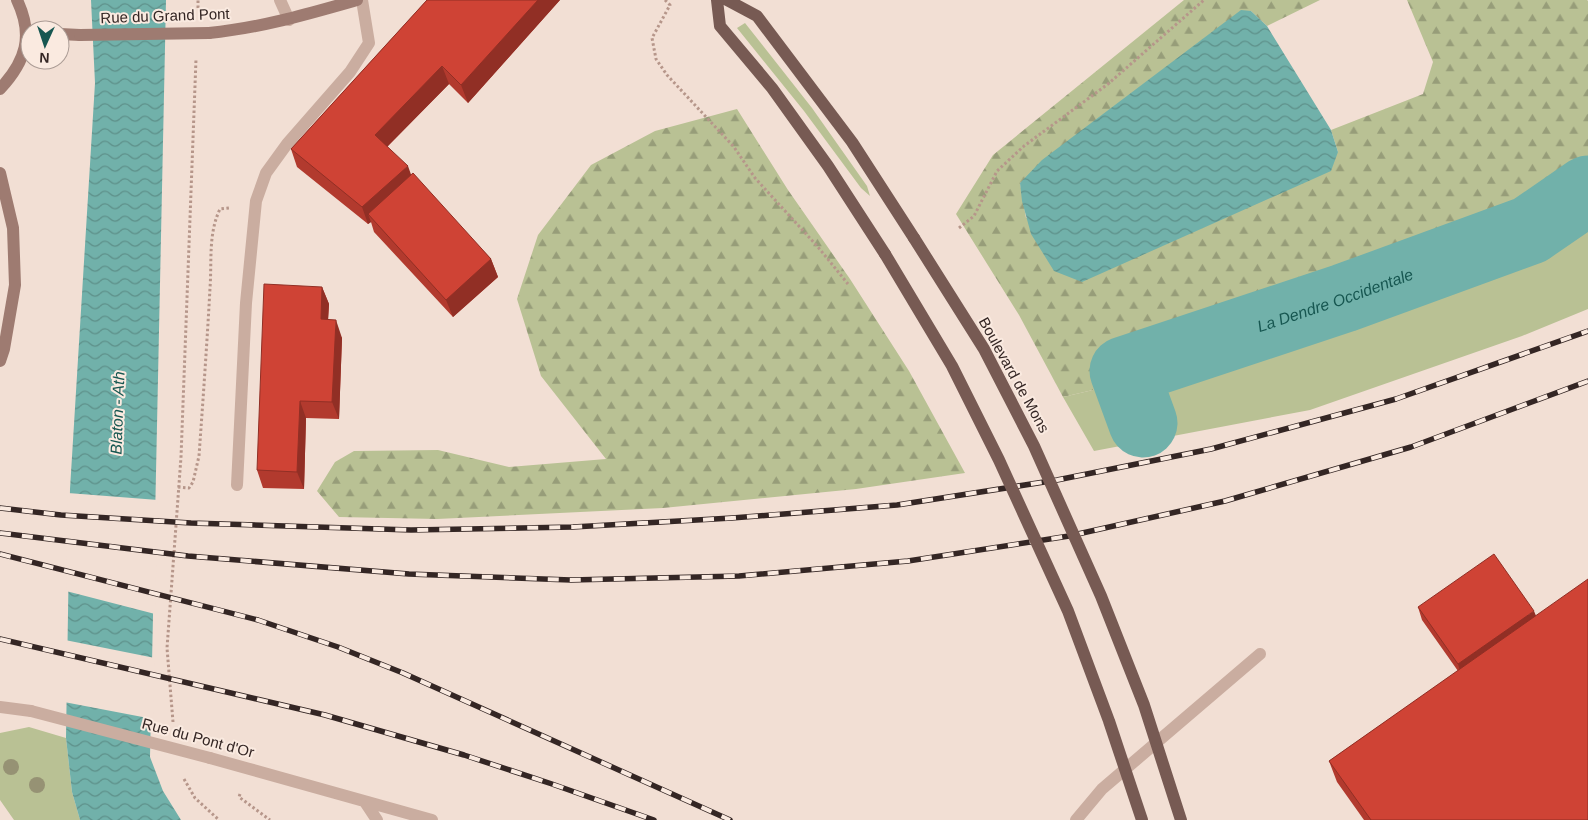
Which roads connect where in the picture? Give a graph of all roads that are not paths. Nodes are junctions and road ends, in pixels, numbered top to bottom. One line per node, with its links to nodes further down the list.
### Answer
1 (16, 0): 7 (street)
2 (280, 0): 8 (street)
3 (357, 0): 8 (street, Rue du Grand Pont)
4 (362, 0): 14 (street)
5 (717, 0): 21 (main road, bridge)
6 (727, 0): 22 (main road, Boulevard de Mons, bridge)
7 (25, 20)
8 (289, 20): 9 (street, Rue du Grand Pont, bridge)
9 (70, 34)
10 (20, 63): 11 (street)
11 (0, 89)
12 (0, 173): 13 (street)
13 (0, 361)
14 (237, 485)
15 (1260, 654): 20 (street)
16 (0, 707): 17 (street, Rue du Pont d'Or, bridge)
17 (365, 802): 18 (street); 19 (street, Rue du Pont d'Or)
18 (377, 820)
19 (432, 820)
20 (1076, 820)
21 (1142, 820)
22 (1181, 820)

